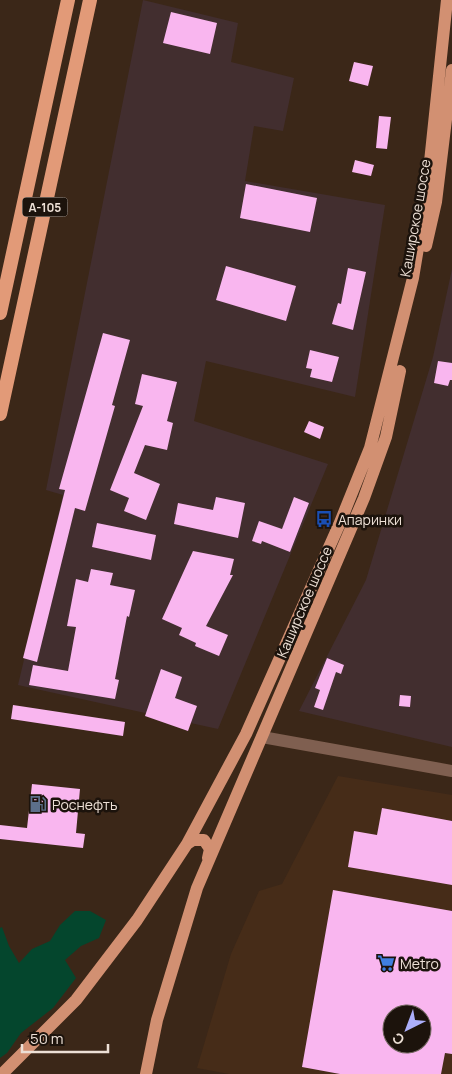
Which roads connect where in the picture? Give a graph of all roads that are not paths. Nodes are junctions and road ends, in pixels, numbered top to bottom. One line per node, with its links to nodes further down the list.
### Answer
1 (68, 0): 5 (highway, А-105)
2 (90, 0): 6 (highway, А-105)
3 (447, 0): 9 (main road, Каширское шоссе)
4 (452, 70): 7 (main road, Каширское шоссе)
5 (0, 313)
6 (0, 414)
7 (262, 737): 8 (street); 10 (main road, Каширское шоссе)
8 (452, 771)
9 (187, 844): 10 (main road); 11 (main road, Каширское шоссе)
10 (208, 860): 12 (main road, Каширское шоссе)
11 (2, 1074)
12 (146, 1074)

